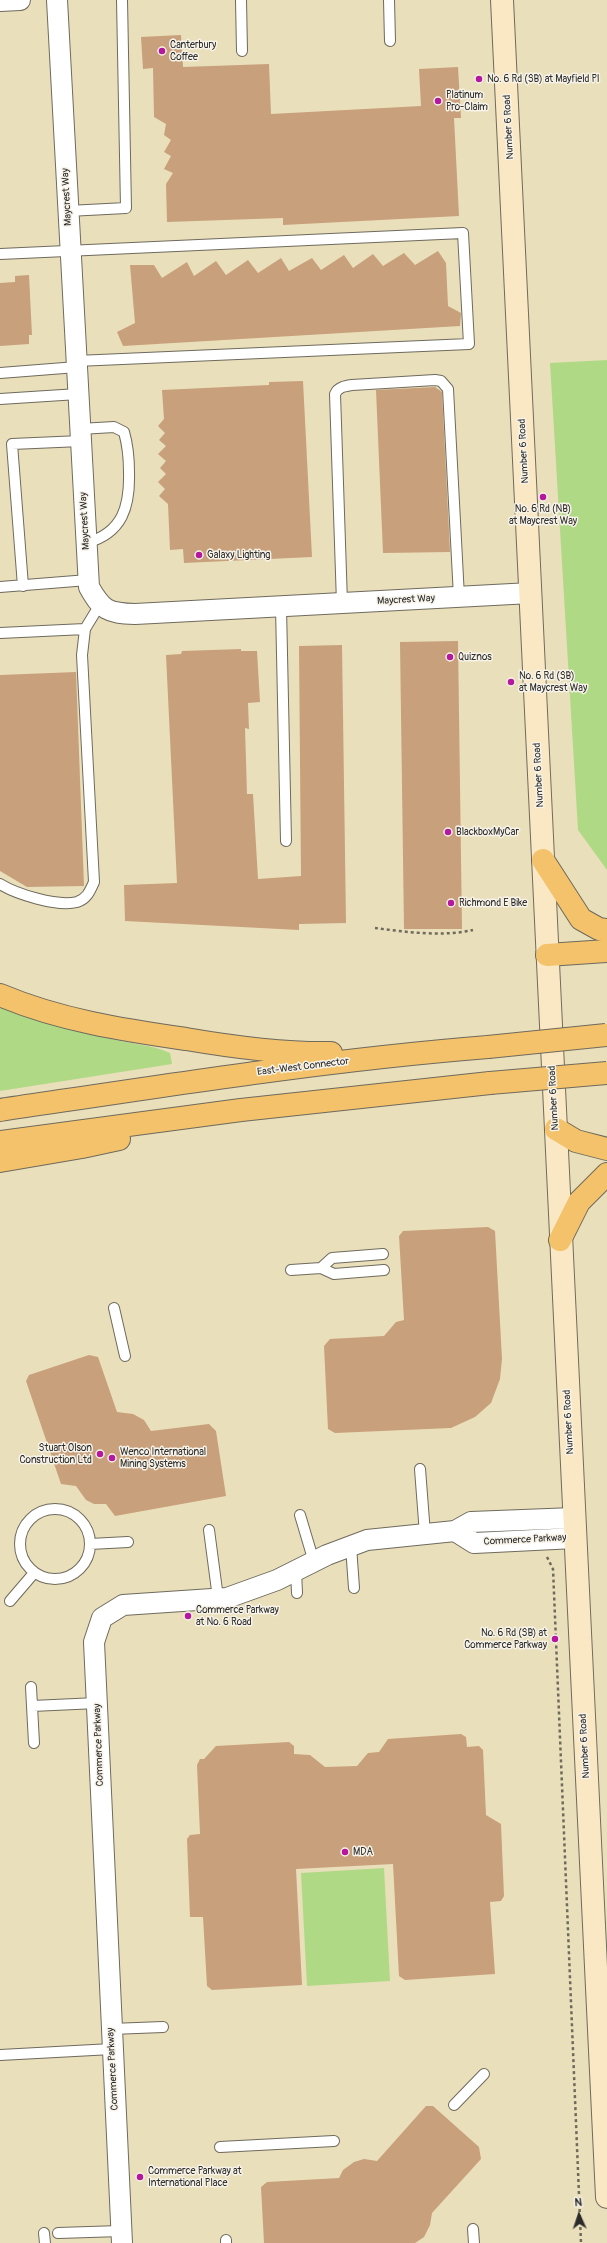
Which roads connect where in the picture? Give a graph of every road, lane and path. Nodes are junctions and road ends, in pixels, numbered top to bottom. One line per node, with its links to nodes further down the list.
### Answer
1 (20, 0): 7 (street)
2 (57, 0): 10 (street, Maycrest Way)
3 (122, 0): 10 (lane)
4 (241, 0): 9 (lane)
5 (389, 0): 8 (lane)
6 (502, 0): 22 (main road, Number 6 Road)
7 (0, 1)
8 (390, 41)
9 (242, 51)
10 (68, 211): 11 (street, Maycrest Way)
11 (70, 251): 12 (lane); 13 (street, Maycrest Way); 13 (lane)
12 (0, 254)
13 (76, 364): 14 (lane); 15 (street, Maycrest Way)
14 (0, 373)
15 (78, 394): 16 (lane); 17 (street, Maycrest Way)
16 (0, 399)
17 (80, 435): 18 (street, Maycrest Way); 18 (lane); 20 (lane)
18 (86, 543): 19 (street, Maycrest Way)
19 (88, 580): 20 (lane); 25 (street, Maycrest Way)
20 (23, 586): 21 (lane)
21 (0, 587)
22 (531, 593): 23 (street, Maycrest Way); 30 (main road, Number 6 Road)
23 (459, 597): 24 (street, Maycrest Way); 24 (lane)
24 (342, 603): 26 (street, Maycrest Way)
25 (99, 606): 26 (street, Maycrest Way); 27 (lane)
26 (281, 607): 29 (lane)
27 (85, 629): 28 (lane); 31 (lane)
28 (0, 633)
29 (286, 841)
30 (543, 860): 34 (highway); 36 (main road, Number 6 Road)
31 (0, 884)
32 (375, 928): 33 (path)
33 (473, 930)
34 (607, 930)
35 (607, 950): 36 (highway)
36 (547, 955): 43 (main road, Number 6 Road)
37 (0, 995): 39 (highway)
38 (606, 1035): 39 (highway, East-West Connector, bridge)
39 (436, 1051): 41 (highway, East-West Connector)
40 (607, 1073): 42 (highway, bridge)
41 (0, 1110)
42 (241, 1110): 44 (highway); 46 (highway)
43 (556, 1129): 45 (highway); 48 (main road, Number 6 Road)
44 (0, 1142)
45 (607, 1149)
46 (0, 1161)
47 (607, 1174): 48 (highway)
48 (560, 1240): 57 (main road, Number 6 Road)
49 (383, 1254): 50 (lane)
50 (321, 1268): 51 (lane); 52 (lane)
51 (291, 1270)
52 (384, 1270)
53 (114, 1308): 54 (lane)
54 (125, 1356)
55 (420, 1469): 59 (lane)
56 (300, 1515): 64 (lane)
57 (574, 1528): 59 (street, Commerce Parkway); 82 (main road, Number 6 Road)
58 (209, 1530): 69 (lane)
59 (425, 1534): 62 (street, Commerce Parkway)
60 (128, 1542): 61 (lane)
61 (90, 1544): 66 (lane); 66 (lane)
62 (351, 1546): 64 (street, Commerce Parkway); 67 (lane)
63 (546, 1553): 87 (path)
64 (314, 1562): 65 (street, Commerce Parkway)
65 (296, 1571): 68 (lane); 69 (street, Commerce Parkway)
66 (34, 1573): 70 (lane)
67 (354, 1588)
68 (297, 1593)
69 (218, 1598): 72 (street, Commerce Parkway)
70 (10, 1601)
71 (31, 1687): 73 (lane)
72 (97, 1703): 73 (lane); 76 (street, Commerce Parkway)
73 (32, 1706): 74 (lane)
74 (34, 1743)
75 (164, 2027): 76 (lane)
76 (112, 2039): 77 (lane); 85 (street, Commerce Parkway)
77 (0, 2055)
78 (484, 2074): 79 (lane)
79 (454, 2104)
80 (334, 2141): 81 (lane)
81 (220, 2147)
82 (607, 2197)
83 (473, 2228): 86 (lane)
84 (58, 2233): 85 (lane)
85 (121, 2237)
86 (474, 2243)
87 (581, 2243)

